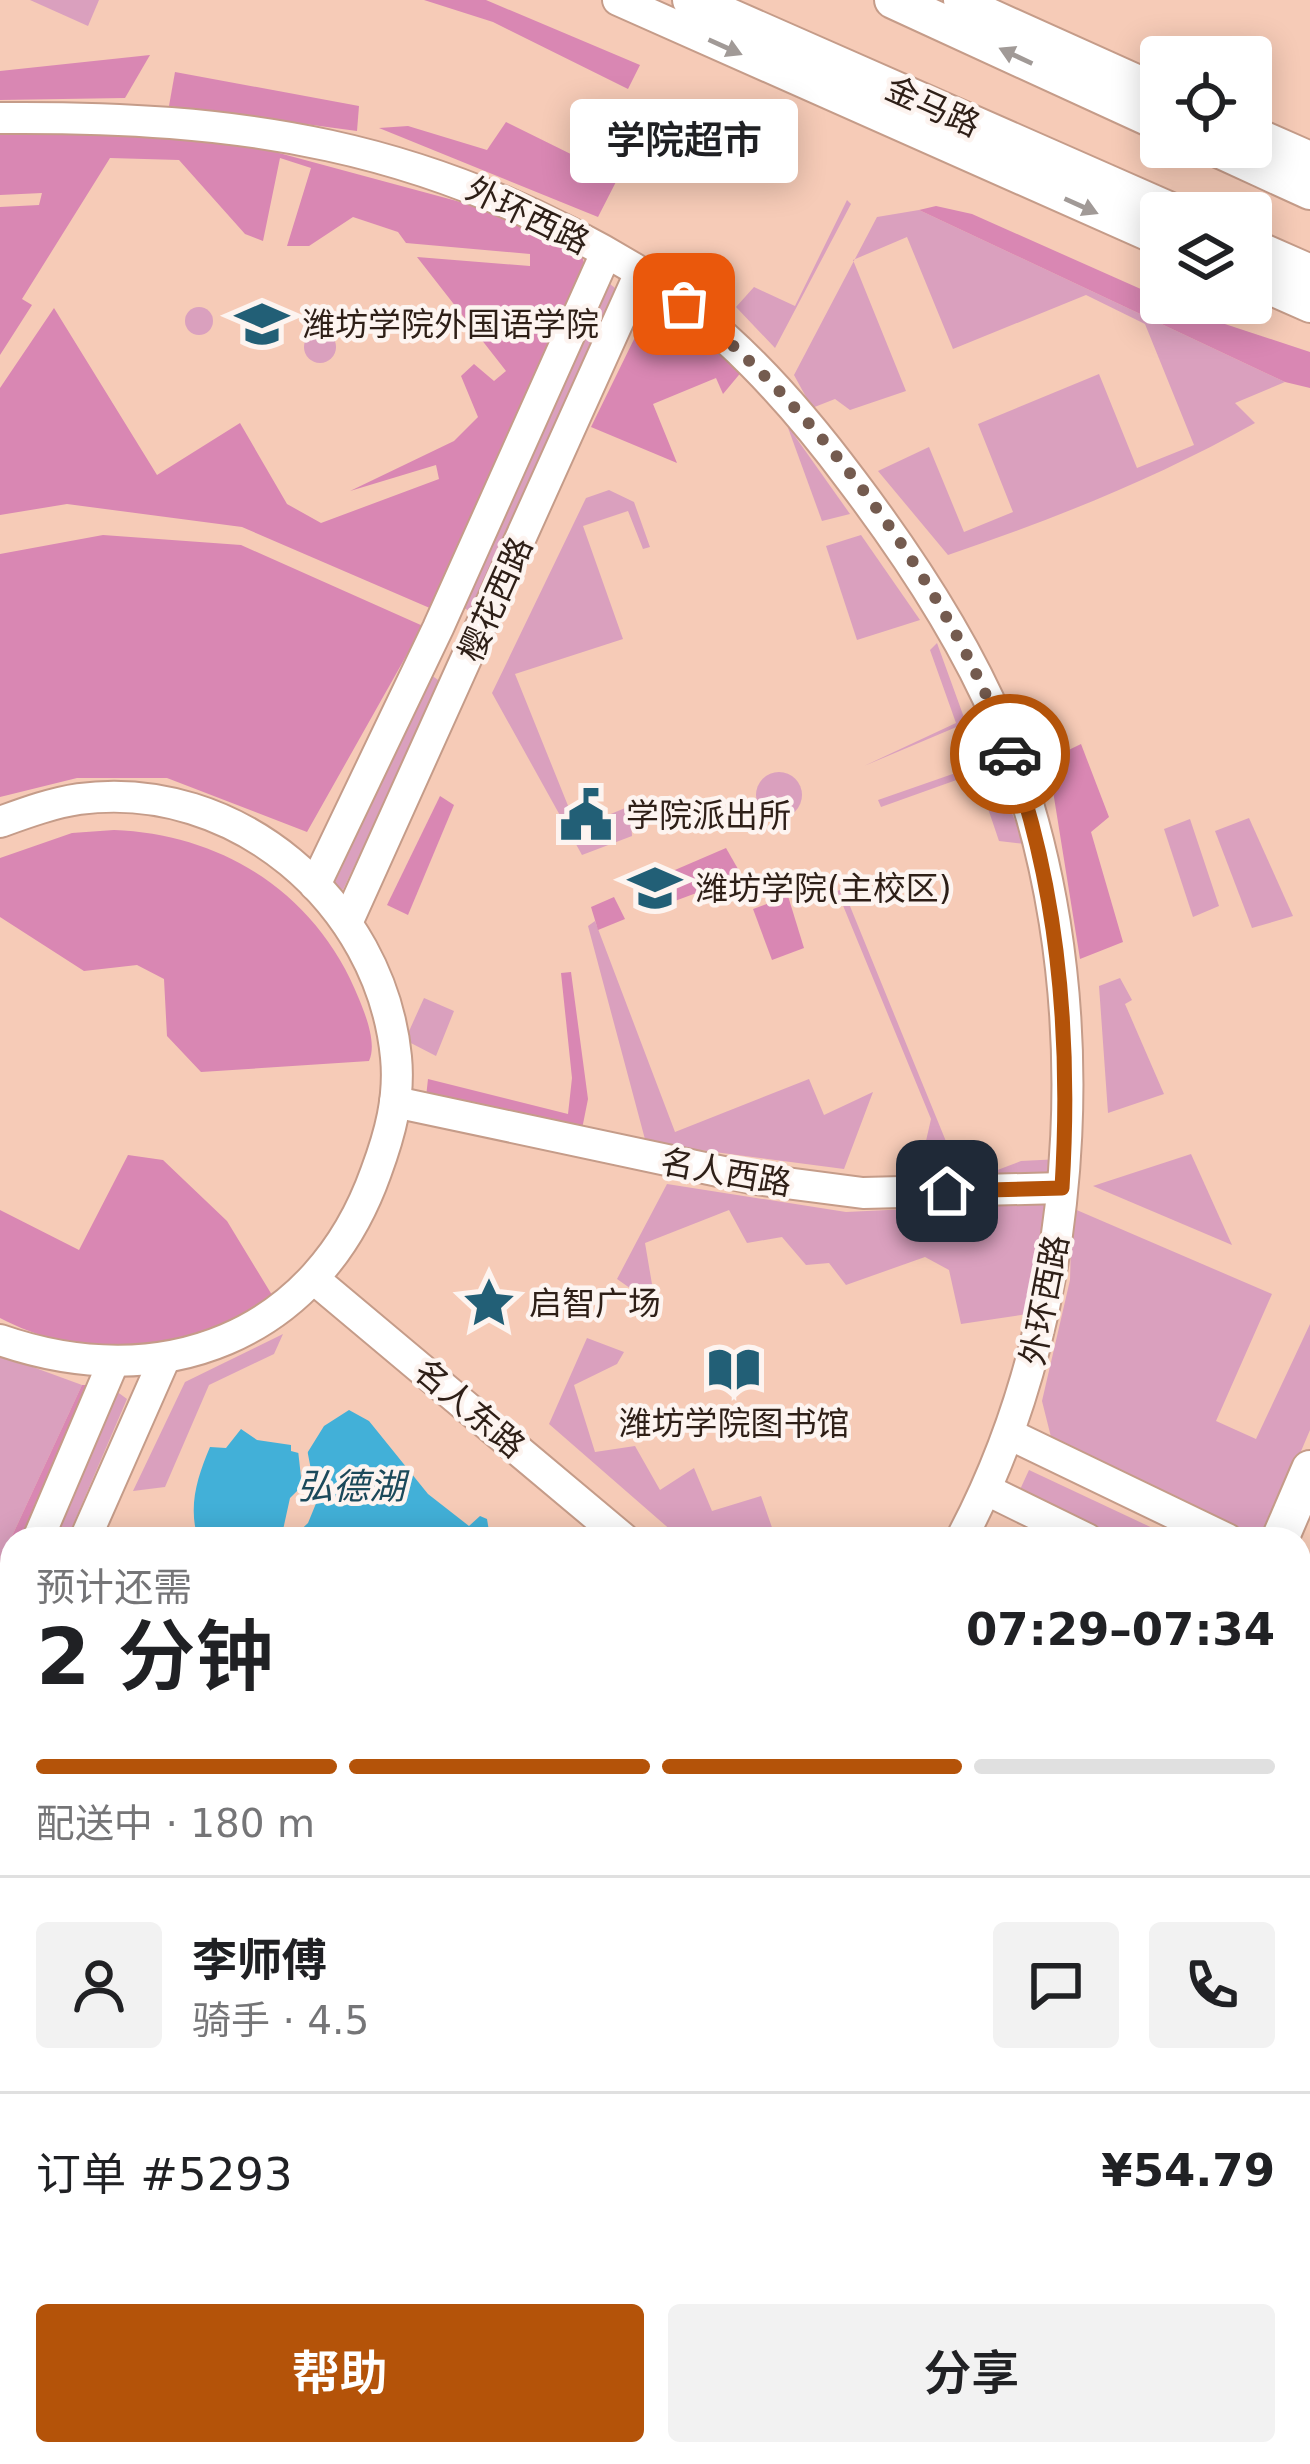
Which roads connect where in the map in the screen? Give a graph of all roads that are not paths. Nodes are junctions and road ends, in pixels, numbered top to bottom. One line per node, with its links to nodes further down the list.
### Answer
1 (618, 0): 13 (street, one-way to 13)
2 (691, 0): 12 (main road, 金马路)
3 (893, 0): 6 (main road, one-way to 3)
4 (959, 0): 5 (street)
5 (1140, 82)
6 (1140, 112)
7 (0, 118): 14 (street, 外环西路)
8 (1272, 141): 9 (street)
9 (1310, 158)
10 (1260, 168): 11 (main road)
11 (1310, 191)
12 (1140, 198)
13 (1140, 232)
14 (606, 253): 16 (street, 外环西路); 21 (street, 樱花西路)
15 (1272, 256): 17 (main road)
16 (640, 273): 22 (street, 樱花西路); 24 (street, 外环西路)
17 (1310, 273)
18 (1272, 290): 19 (street)
19 (1310, 307)
20 (0, 822): 21 (street)
21 (315, 885): 22 (street)
22 (347, 923): 23 (street)
23 (395, 1102): 24 (street, 名人西路); 25 (street)
24 (1062, 1188): 29 (street, 外环西路)
25 (314, 1279): 27 (street); 34 (street, 名人东路)
26 (0, 1340): 28 (street)
27 (164, 1360): 28 (street); 33 (street)
28 (113, 1363): 32 (street)
29 (1011, 1435): 31 (street, 外环西路); 37 (street)
30 (1310, 1469): 38 (main road)
31 (987, 1490): 35 (street, 外环西路); 36 (street)
32 (43, 1527)
33 (90, 1527)
34 (610, 1527)
35 (967, 1527)
36 (1063, 1527)
37 (1202, 1527)
38 (1285, 1527)

